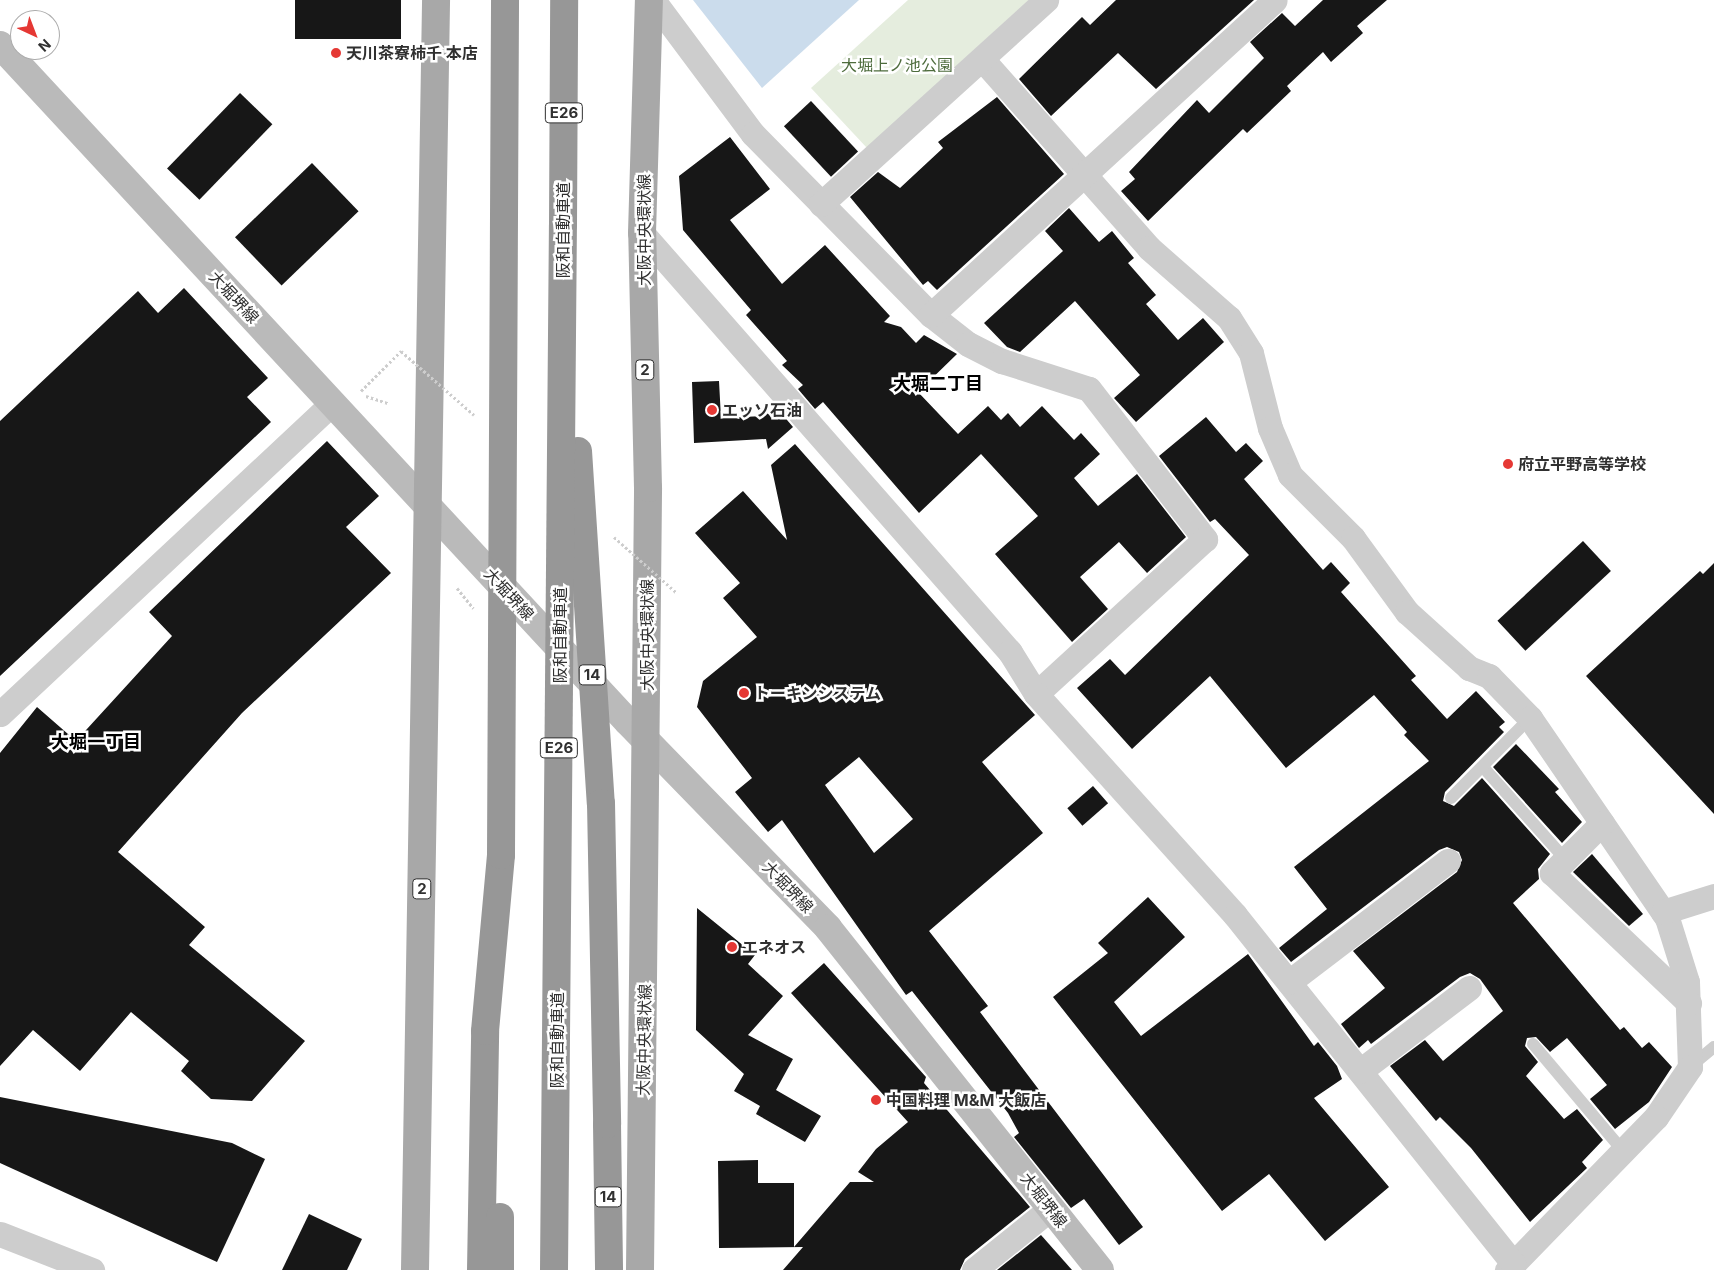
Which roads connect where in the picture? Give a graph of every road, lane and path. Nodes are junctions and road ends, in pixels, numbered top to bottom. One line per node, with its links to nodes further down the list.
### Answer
1 (436, 0): 20 (main road, 2)
2 (505, 0): 28 (highway, bridge)
3 (564, 0): 11 (highway, 阪和自動車道 / E26)
4 (580, 0): 11 (highway)
5 (649, 0): 15 (main road, 大阪中央環状線 / 2)
6 (653, 0): 13 (street)
7 (1046, 0): 10 (street)
8 (1275, 0): 12 (street)
9 (0, 45): 18 (main road, 大堀堺線)
10 (982, 59): 12 (street); 13 (street)
11 (564, 150): 14 (highway, 阪和自動車道 / E26)
12 (1084, 171): 16 (street); 23 (street)
13 (821, 204): 16 (street)
14 (563, 225): 48 (highway, 阪和自動車道 / E26, bridge); 49 (highway, 14, bridge)
15 (642, 233): 21 (street); 24 (main road, 大阪中央環状線 / 2)
16 (931, 314): 21 (street)
17 (401, 351): 19 (path)
18 (332, 403): 20 (main road, 大堀堺線); 22 (street)
19 (388, 403)
20 (428, 507): 24 (main road, 大堀堺線); 45 (main road, 2)
21 (1036, 694): 33 (street)
22 (0, 714)
23 (1530, 718): 25 (lane); 27 (street)
24 (647, 740): 41 (main road, 大堀堺線); 50 (main road, 大阪中央環状線 / 2)
25 (1483, 767): 26 (lane); 30 (lane)
26 (1451, 798)
27 (1602, 823): 30 (street); 32 (street)
28 (501, 855): 46 (highway); 47 (highway)
29 (1448, 860): 33 (street)
30 (1566, 860): 35 (street)
31 (1714, 896): 32 (street)
32 (1663, 912): 35 (street)
33 (1289, 982): 39 (street)
34 (1469, 988): 39 (street)
35 (1689, 1003): 38 (street)
36 (1533, 1044): 40 (lane)
37 (1714, 1047): 38 (lane)
38 (1690, 1067): 40 (street)
39 (1360, 1071): 43 (street)
40 (1623, 1151): 43 (street)
41 (1051, 1208): 51 (street); 52 (main road, 大堀堺線)
42 (0, 1234): 44 (street)
43 (1511, 1267)
44 (92, 1270)
45 (415, 1270)
46 (480, 1270)
47 (500, 1270)
48 (554, 1270)
49 (609, 1270)
50 (640, 1270)
51 (974, 1270)
52 (1100, 1270)

